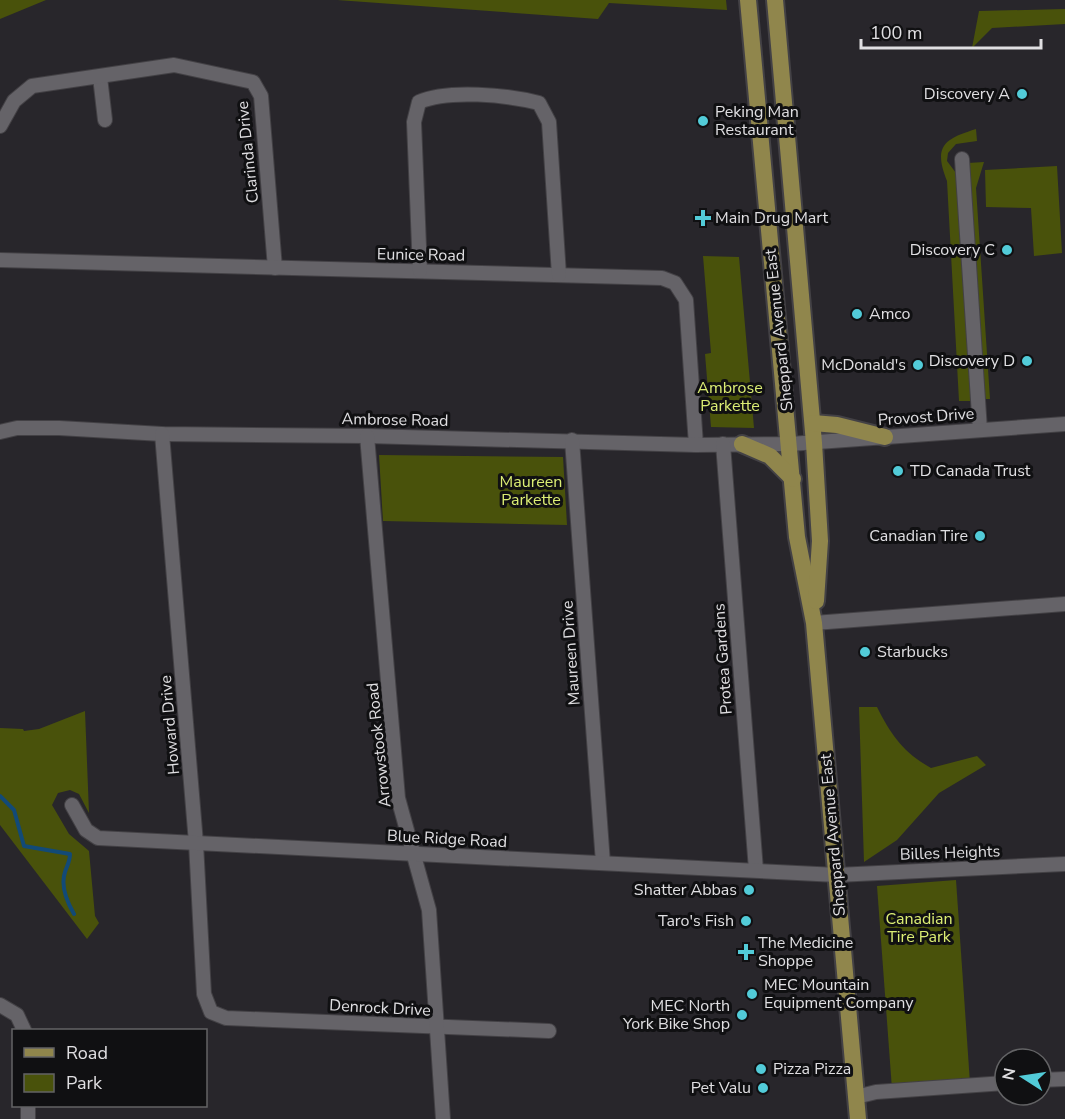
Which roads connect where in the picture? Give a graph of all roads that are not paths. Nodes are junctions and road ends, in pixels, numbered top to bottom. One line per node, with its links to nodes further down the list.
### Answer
1 (748, 0): 22 (main road, Sheppard Avenue East)
2 (775, 0): 11 (main road, Sheppard Avenue East)
3 (100, 77): 4 (street); 5 (street, Clarinda Drive); 8 (street, Clarinda Drive)
4 (105, 120)
5 (0, 126)
6 (962, 159): 13 (street)
7 (0, 260): 8 (street, Eunice Road)
8 (275, 268): 9 (street, Eunice Road)
9 (420, 271): 10 (street, Eunice Road); 10 (street)
10 (559, 275): 23 (street, Eunice Road)
11 (813, 423): 17 (main road); 19 (main road, Sheppard Avenue East)
12 (1065, 424): 13 (street, Provost Drive)
13 (980, 430): 17 (street, Provost Drive)
14 (0, 432): 15 (street, Ambrose Road)
15 (162, 434): 16 (street, Ambrose Road); 28 (street, Howard Drive)
16 (367, 436): 18 (street, Ambrose Road); 29 (street, Arrowstook Road)
17 (885, 436): 19 (street, Provost Drive)
18 (572, 440): 23 (street, Ambrose Road); 30 (street, Maureen Drive)
19 (814, 443): 22 (street, Provost Drive); 26 (main road, Sheppard Avenue East)
20 (723, 444): 21 (street, Ambrose Road); 23 (street, Ambrose Road); 32 (street, Protea Gardens)
21 (742, 444): 22 (street, Ambrose Road); 24 (main road)
22 (790, 444): 24 (main road, Sheppard Avenue East)
23 (696, 445)
24 (793, 479): 26 (main road, Sheppard Avenue East)
25 (1065, 604): 26 (street)
26 (814, 623): 33 (main road, Sheppard Avenue East)
27 (72, 805): 28 (street, Blue Ridge Road)
28 (196, 843): 29 (street, Blue Ridge Road); 35 (street, Howard Drive)
29 (414, 854): 30 (street, Blue Ridge Road); 36 (street, Arrowstook Road)
30 (603, 863): 32 (street, Blue Ridge Road)
31 (1065, 864): 33 (street, Billes Heights)
32 (756, 870): 33 (street, Blue Ridge Road)
33 (837, 875): 40 (main road, Sheppard Avenue East)
34 (0, 1005): 37 (street)
35 (211, 1012): 36 (street, Denrock Drive)
36 (438, 1028): 38 (street, Denrock Drive); 41 (street, Arrowstook Road)
37 (24, 1029)
38 (549, 1031)
39 (993, 1084): 40 (street)
40 (856, 1096): 42 (main road, Sheppard Avenue East)
41 (443, 1119)
42 (858, 1119)

